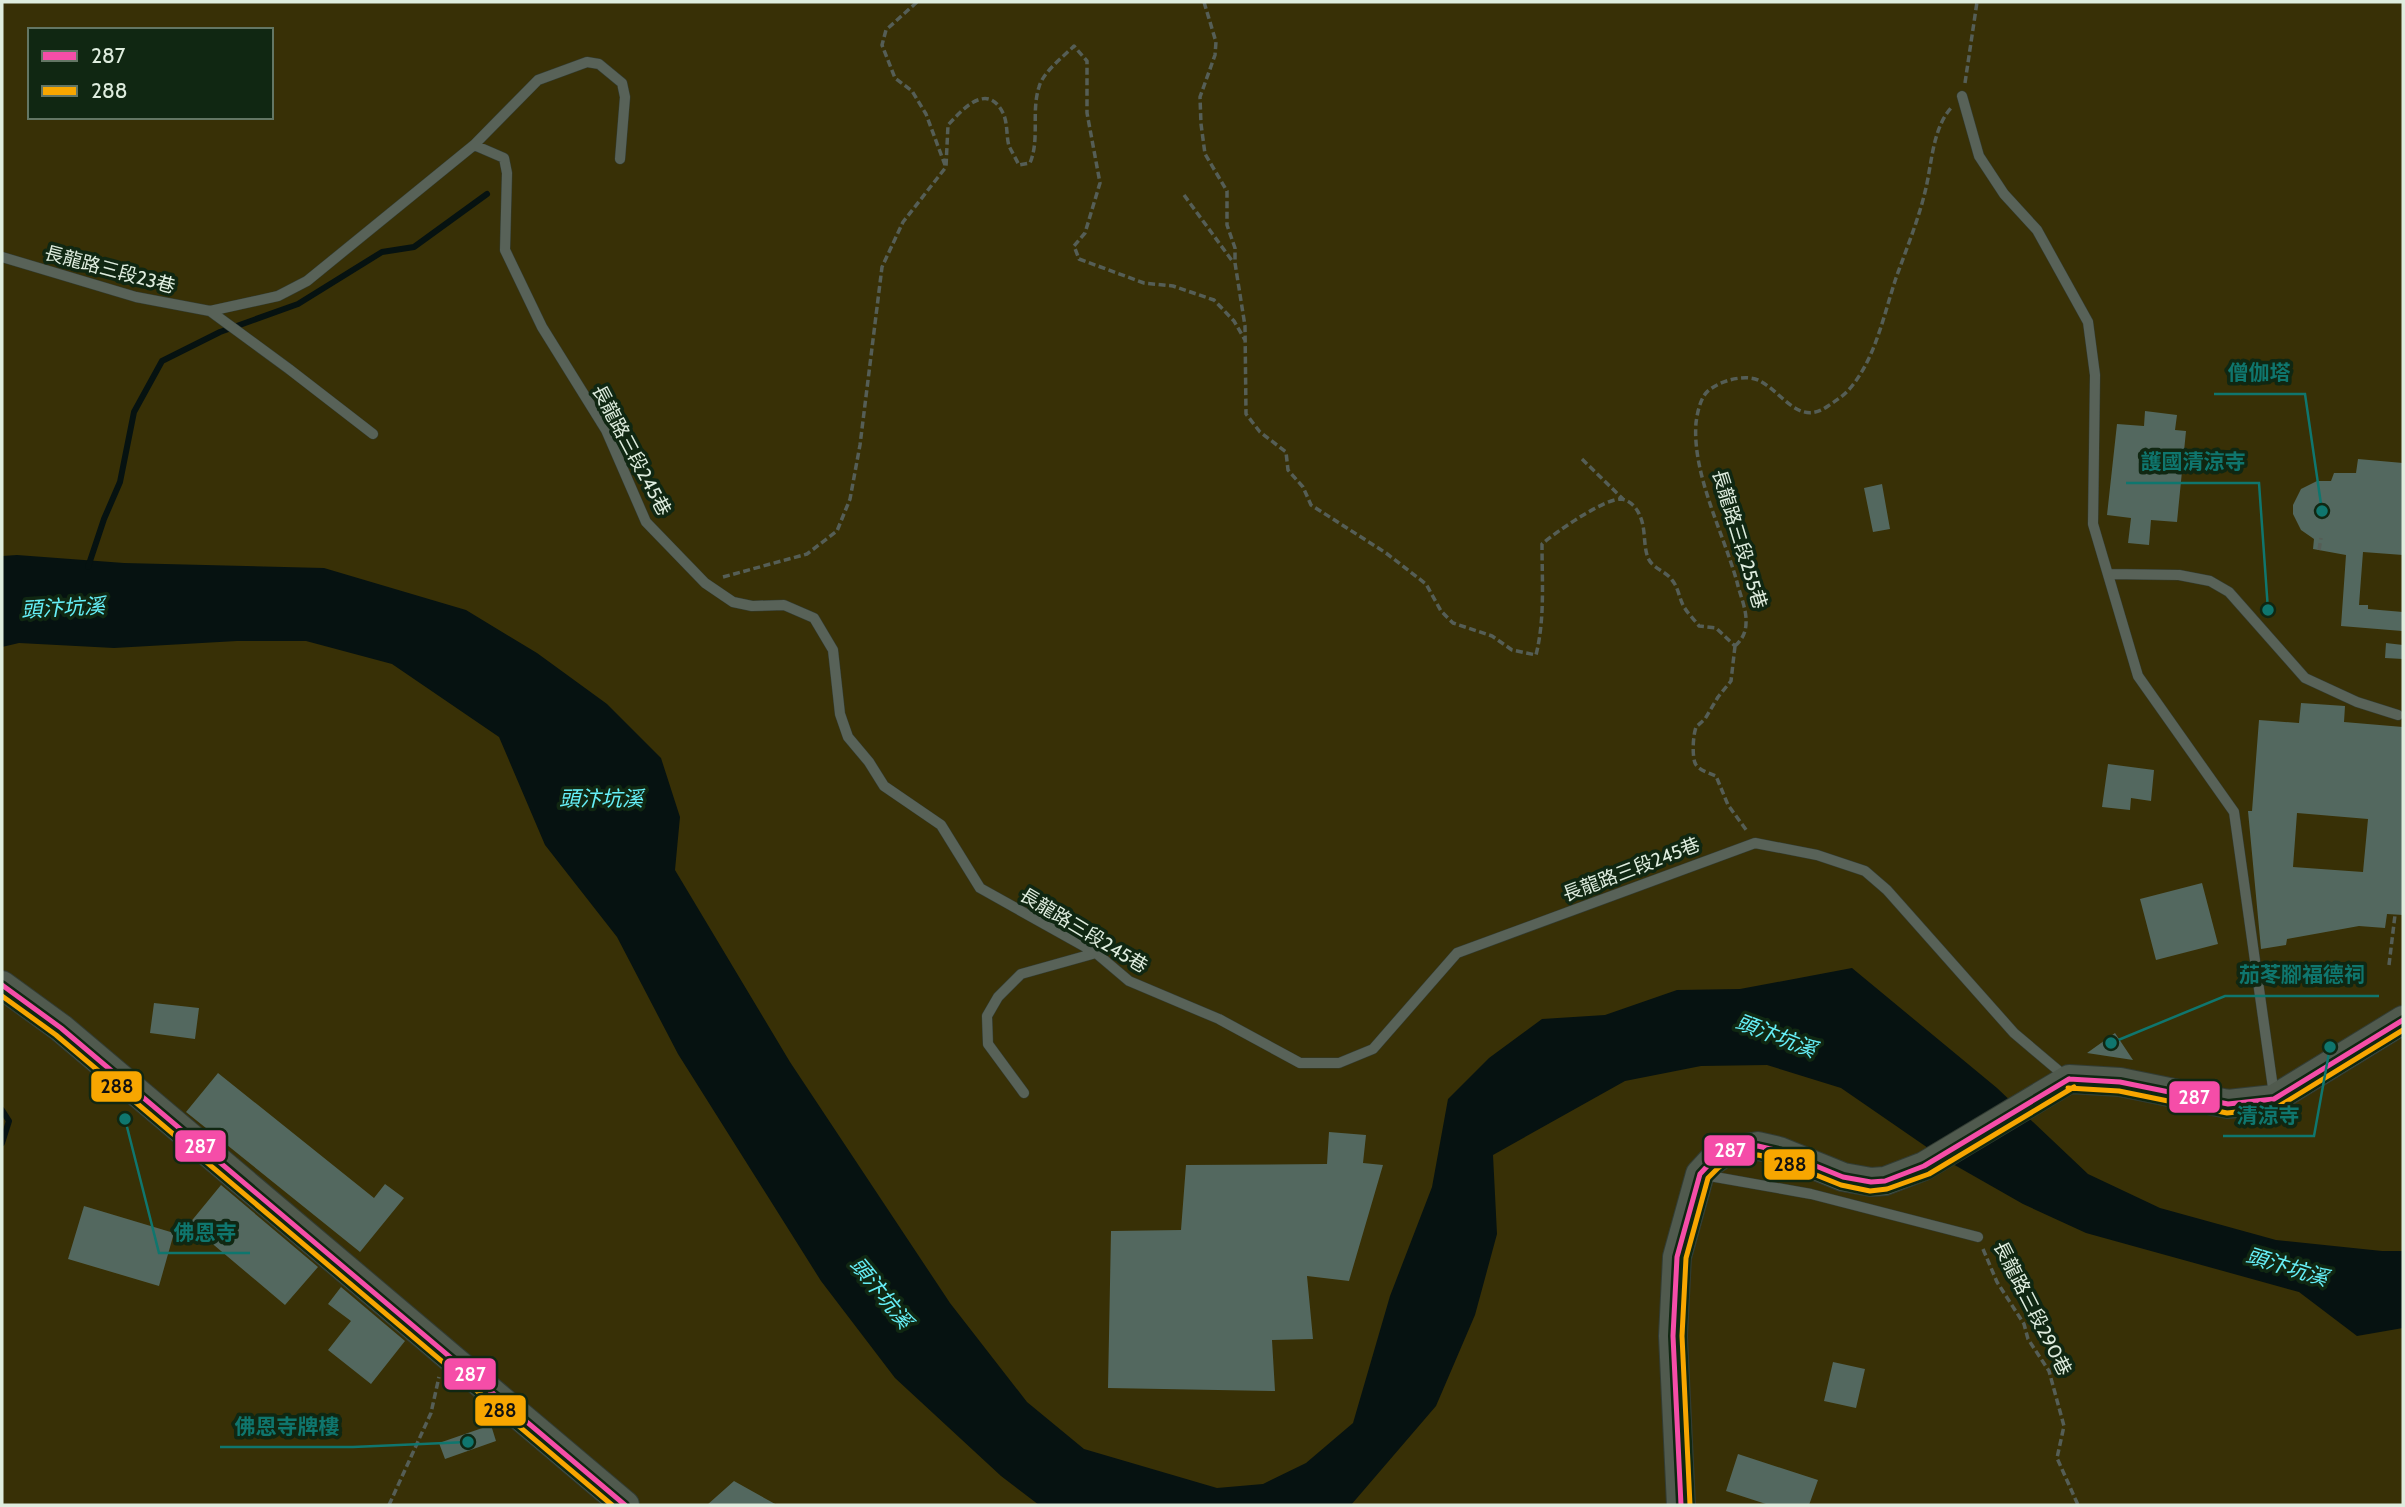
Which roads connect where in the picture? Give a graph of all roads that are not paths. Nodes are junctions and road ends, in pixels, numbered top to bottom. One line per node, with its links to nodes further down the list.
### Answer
1 (1962, 96): 7 (lane)
2 (474, 145): 3 (lane); 5 (lane); 9 (lane, 長龍路三段245巷)
3 (620, 159)
4 (2, 257): 5 (lane, 長龍路三段23巷)
5 (210, 311): 6 (lane)
6 (373, 434)
7 (2109, 574): 8 (lane); 14 (lane)
8 (2398, 715)
9 (1096, 953): 12 (lane, 長龍路三段245巷); 13 (lane)
10 (2, 985): 17 (main road)
11 (2403, 1020): 14 (main road)
12 (2069, 1079): 14 (main road); 15 (main road)
13 (1024, 1093)
14 (2274, 1099)
15 (1700, 1174): 16 (lane, 長龍路三段290巷); 18 (main road)
16 (1978, 1237)
17 (625, 1505)
18 (1681, 1505)

